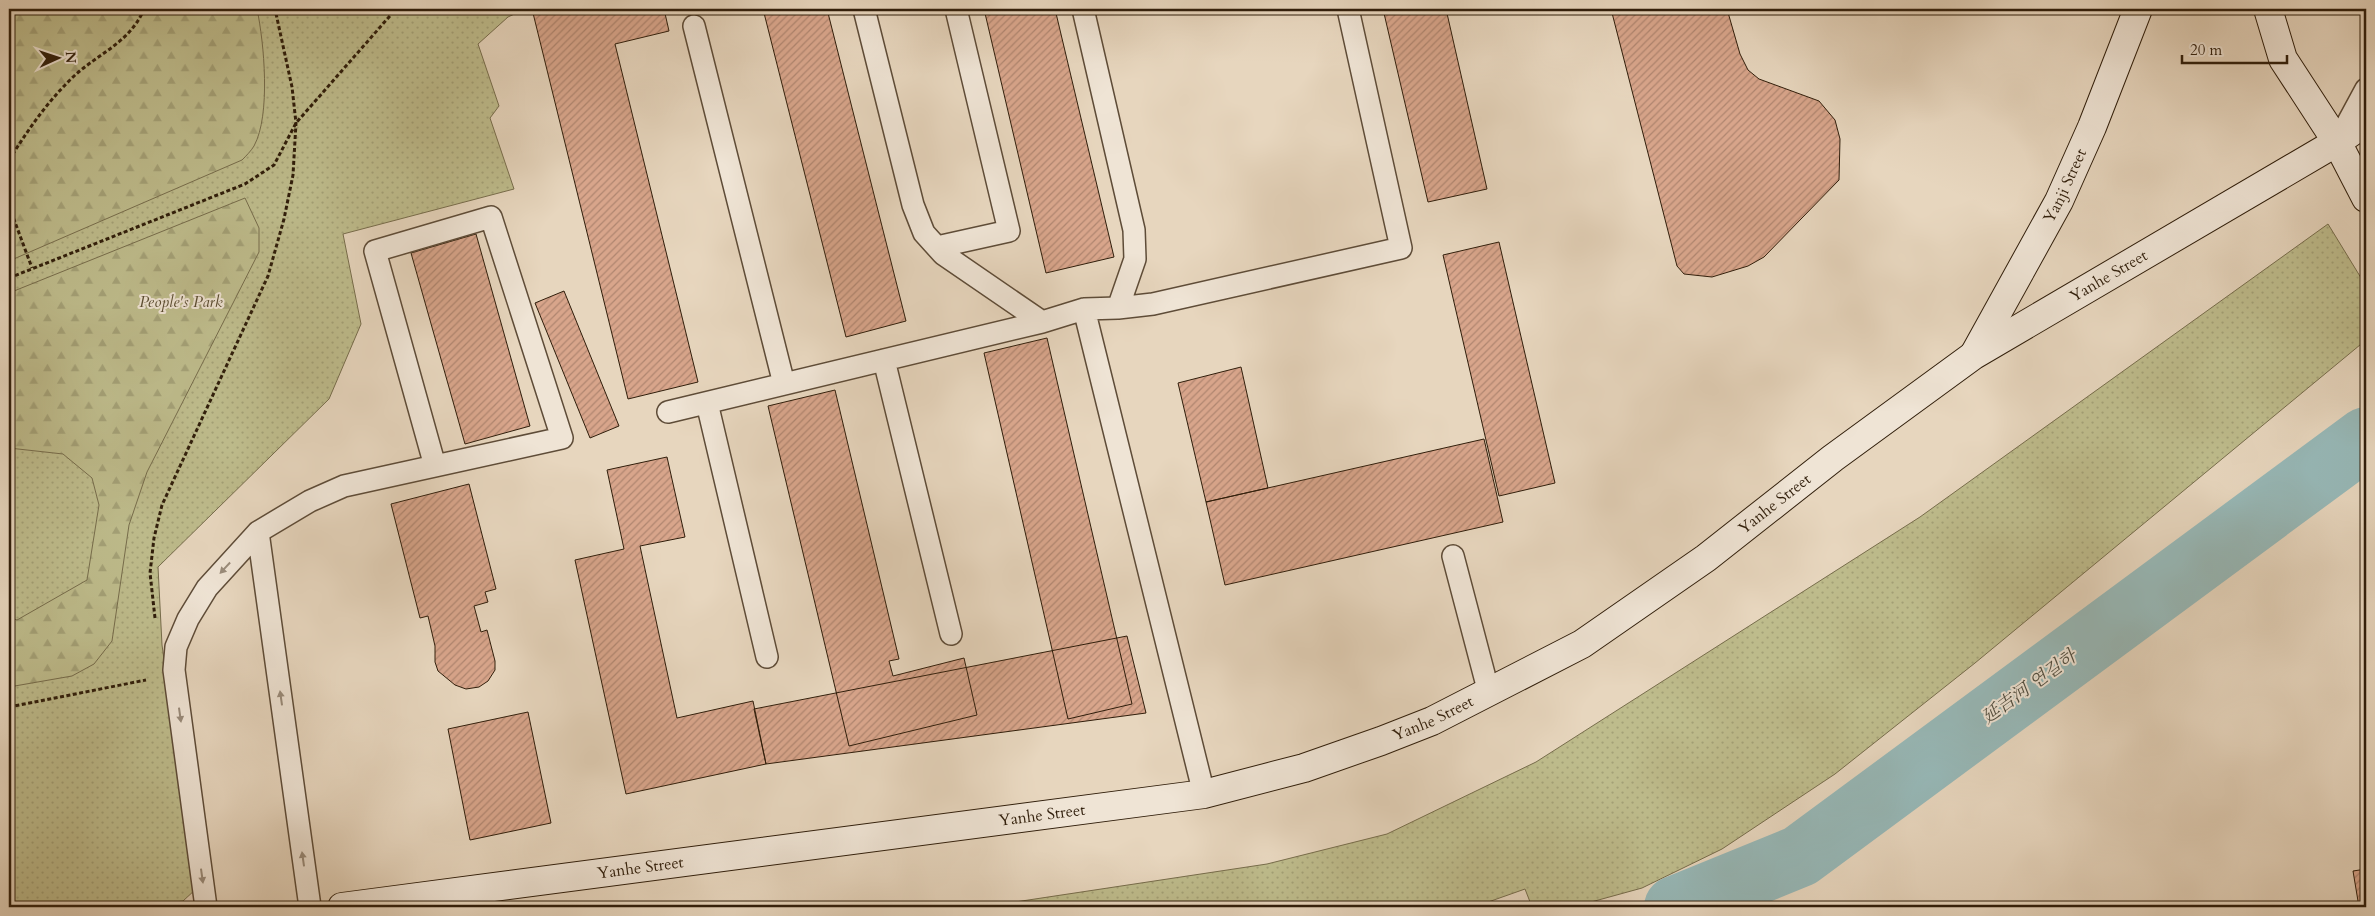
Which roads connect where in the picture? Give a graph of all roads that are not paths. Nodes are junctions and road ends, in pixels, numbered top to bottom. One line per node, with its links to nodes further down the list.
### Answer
1 (864, 9): 12 (lane)
2 (956, 9): 12 (lane)
3 (1083, 9): 13 (lane)
4 (1348, 9): 13 (lane)
5 (2138, 9): 16 (street, Yanji Street)
6 (2268, 9): 10 (street)
7 (694, 26): 18 (lane)
8 (2366, 89): 10 (lane)
9 (2366, 122): 10 (street, Yanhe Street)
10 (2337, 142): 11 (street); 16 (street, Yanhe Street)
11 (2366, 198)
12 (937, 247): 15 (lane)
13 (1118, 308): 14 (lane)
14 (1084, 309): 15 (lane); 27 (lane)
15 (1042, 322): 17 (lane)
16 (1974, 355): 26 (street, Yanhe Street)
17 (884, 360): 18 (lane); 24 (lane)
18 (784, 384): 19 (lane)
19 (707, 403): 20 (lane); 25 (lane)
20 (668, 412)
21 (435, 466): 21 (lane); 22 (lane)
22 (258, 532): 28 (lane, one-way to 28); 29 (lane, one-way to 22)
23 (1453, 556): 26 (lane)
24 (951, 634)
25 (767, 657)
26 (1489, 693): 27 (street, Yanhe Street)
27 (1204, 794): 30 (street, Yanhe Street)
28 (206, 907)
29 (310, 907)
30 (342, 907)

